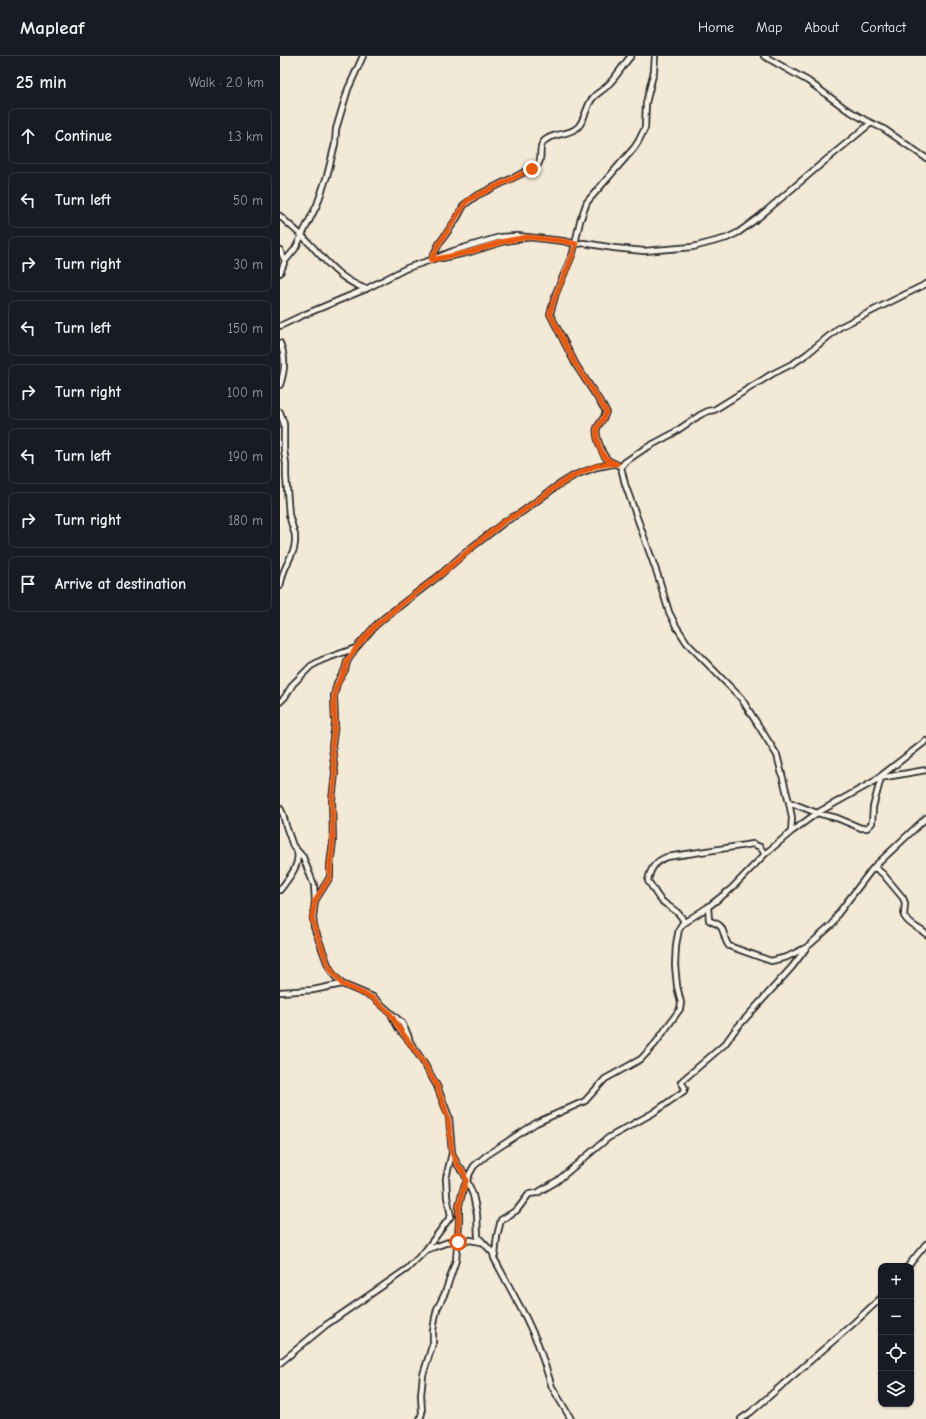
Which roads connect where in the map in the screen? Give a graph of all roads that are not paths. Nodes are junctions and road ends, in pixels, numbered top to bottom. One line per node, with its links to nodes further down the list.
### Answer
1 (363, 56): 8 (street)
2 (631, 56): 11 (street)
3 (655, 56): 9 (street)
4 (764, 56): 5 (street)
5 (871, 123): 6 (street); 9 (street)
6 (926, 158)
7 (280, 216): 8 (street)
8 (302, 236): 12 (street); 15 (street)
9 (576, 244): 11 (street); 20 (street)
10 (280, 250): 12 (street)
11 (431, 260): 15 (street)
12 (285, 261): 13 (street)
13 (280, 272)
14 (926, 284): 20 (street)
15 (366, 289): 16 (street)
16 (280, 326)
17 (280, 343): 18 (street)
18 (280, 385)
19 (280, 412): 21 (street)
20 (619, 466): 22 (street); 28 (street)
21 (280, 586)
22 (356, 648): 23 (street); 39 (street)
23 (280, 702)
24 (926, 741): 27 (street)
25 (926, 770): 26 (street)
26 (881, 778): 27 (street); 30 (street)
27 (873, 782): 30 (street)
28 (789, 802): 30 (street); 32 (street)
29 (280, 808): 33 (street)
30 (817, 813): 32 (street)
31 (926, 818): 37 (street)
32 (791, 832): 34 (street)
33 (293, 846): 35 (street); 36 (street)
34 (765, 854): 40 (street); 41 (street)
35 (303, 857): 36 (street); 39 (street)
36 (297, 864): 38 (street)
37 (872, 868): 42 (street); 43 (street)
38 (280, 890)
39 (315, 901): 44 (street)
40 (708, 907): 41 (street); 43 (street)
41 (684, 922): 47 (street)
42 (926, 934)
43 (807, 947): 52 (street)
44 (342, 984): 45 (street); 46 (street)
45 (280, 992)
46 (452, 1153): 47 (street); 51 (street)
47 (466, 1181): 48 (street); 49 (street)
48 (458, 1242): 49 (street); 51 (street); 56 (street)
49 (481, 1242): 52 (street)
50 (926, 1244): 53 (street)
51 (424, 1251): 55 (street)
52 (494, 1258): 57 (street)
53 (910, 1263)
54 (880, 1299): 58 (street)
55 (280, 1363)
56 (420, 1419)
57 (571, 1419)
58 (741, 1419)

